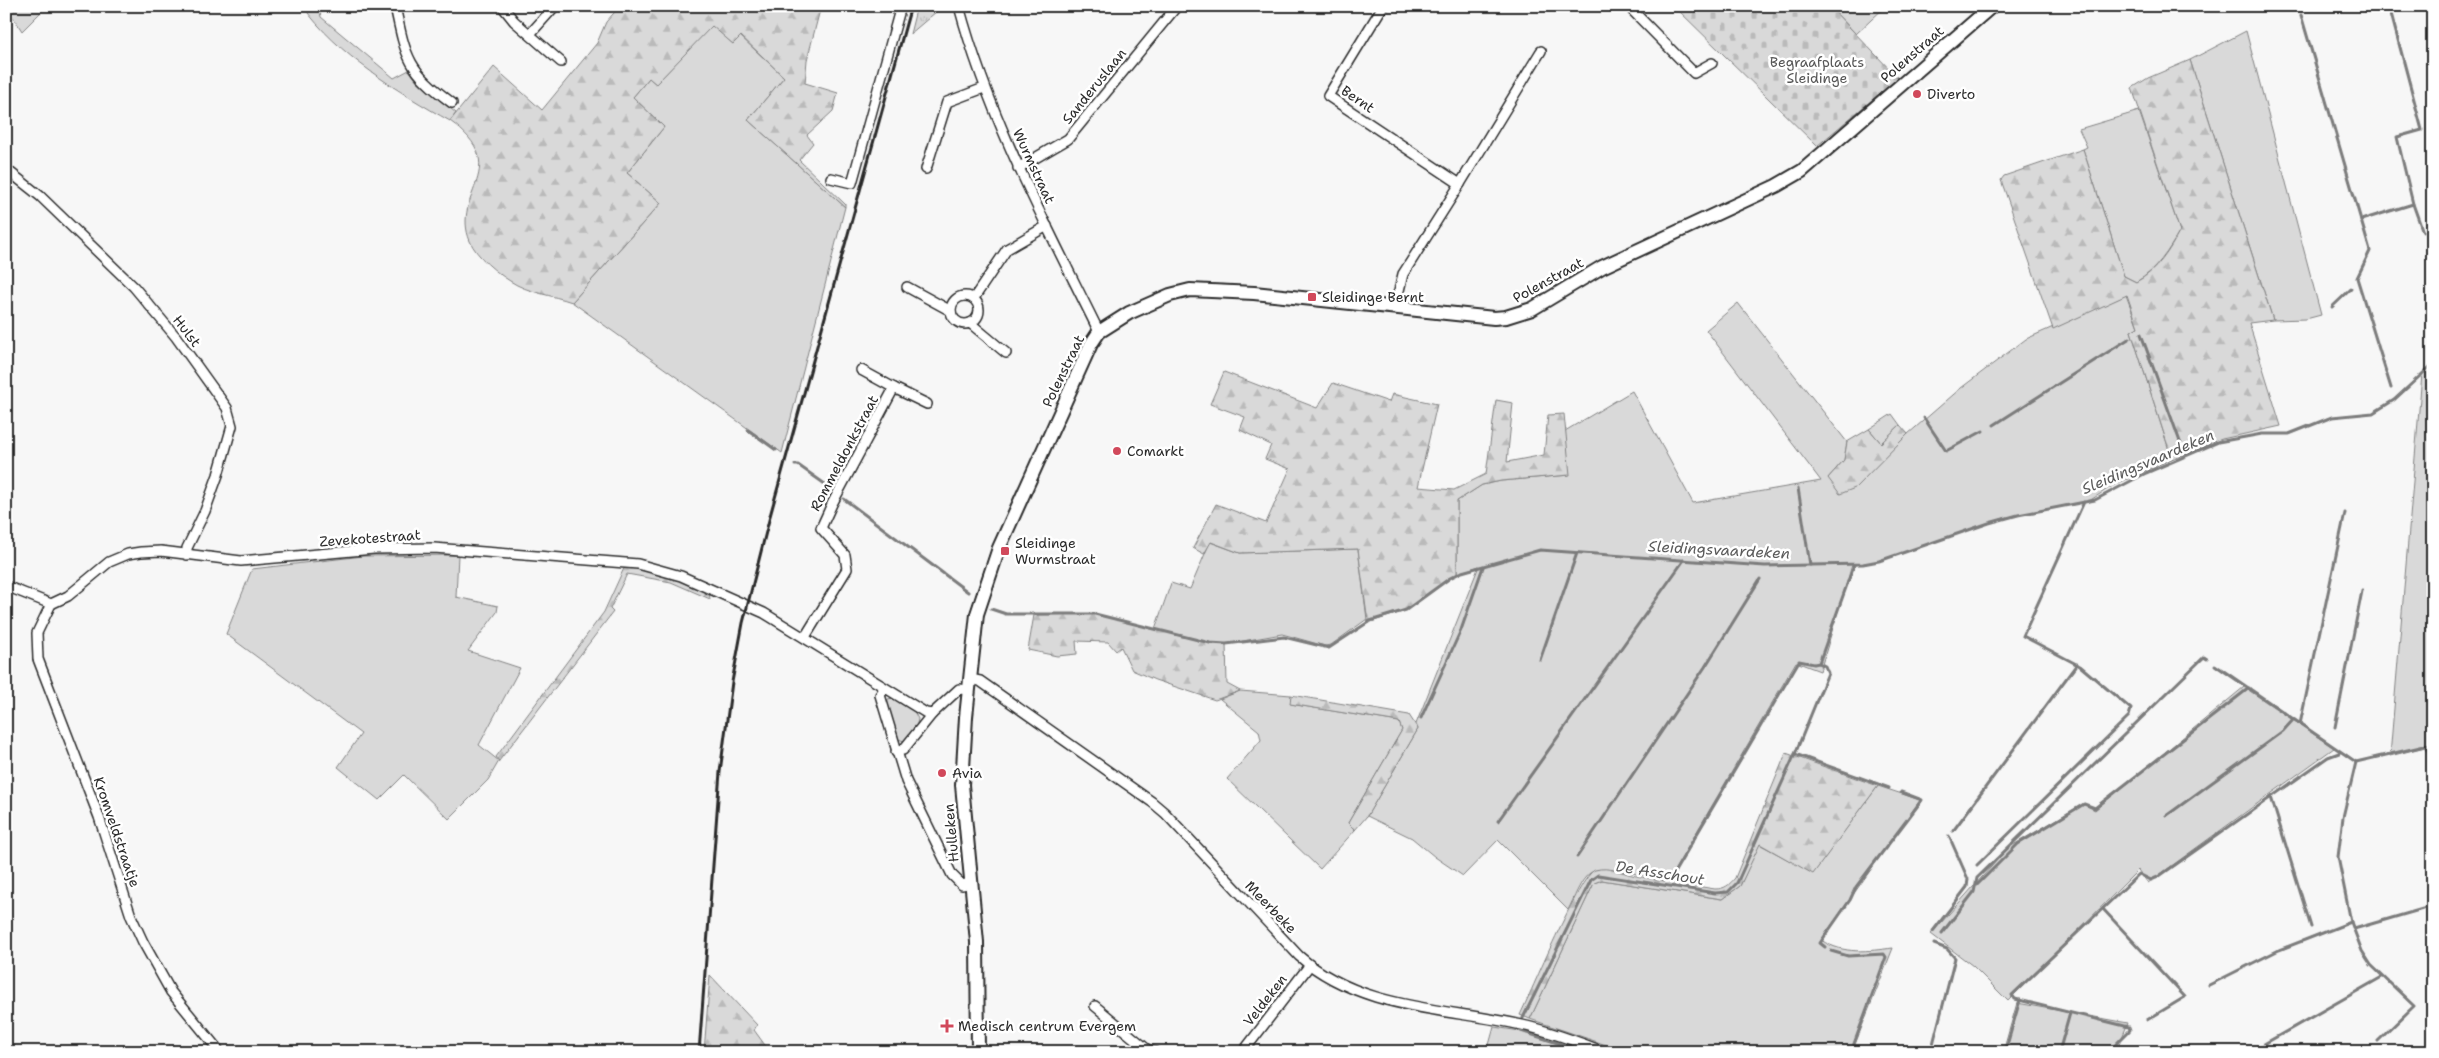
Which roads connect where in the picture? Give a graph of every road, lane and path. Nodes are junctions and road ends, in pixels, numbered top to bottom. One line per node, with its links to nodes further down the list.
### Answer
1 (394, 6): 15 (street)
2 (502, 6): 10 (street)
3 (555, 6): 10 (street)
4 (901, 6): 19 (street)
5 (959, 6): 14 (street, Wurmstraat)
6 (1177, 6): 16 (street, Sanderuslaan)
7 (1383, 6): 20 (street, Bernt)
8 (1632, 6): 13 (street)
9 (1992, 6): 24 (main road, Polenstraat)
10 (530, 34): 12 (street)
11 (1541, 51): 20 (street)
12 (561, 62)
13 (1712, 62)
14 (984, 88): 16 (street, Wurmstraat); 18 (street)
15 (452, 103)
16 (1018, 168): 21 (street, Wurmstraat)
17 (6, 169): 32 (street, Hulst)
18 (926, 169)
19 (831, 178)
20 (1460, 184): 24 (street)
21 (1047, 226): 23 (street); 27 (street, Wurmstraat)
22 (907, 286): 25 (street)
23 (974, 298): 25 (street); 26 (street)
24 (1396, 306): 27 (main road, Polenstraat)
25 (951, 311): 26 (street)
26 (970, 323): 28 (street)
27 (1100, 332): 34 (main road, Polenstraat)
28 (1006, 353)
29 (861, 370): 30 (street)
30 (894, 388): 31 (street, Rommeldonkstraat); 36 (street, Rommeldonkstraat)
31 (927, 404)
32 (186, 555): 35 (street, Zevekotestraat); 36 (street, Zevekotestraat)
33 (6, 586): 35 (street)
34 (981, 600): 37 (main road, Hulleken)
35 (51, 604): 44 (street, Kromveldstraatje)
36 (805, 636): 38 (street)
37 (969, 684): 39 (street); 41 (main road, Hulleken); 42 (street, Meerbeke)
38 (884, 689): 39 (street); 40 (street, Hulleken)
39 (932, 714): 40 (street)
40 (896, 752): 41 (street, Hulleken)
41 (971, 884): 45 (main road, Hulleken)
42 (1309, 966): 47 (street, Veldeken); 48 (street, Meerbeke)
43 (1095, 1006): 46 (street)
44 (220, 1052)
45 (978, 1052)
46 (1155, 1052)
47 (1243, 1052)
48 (1606, 1052)

